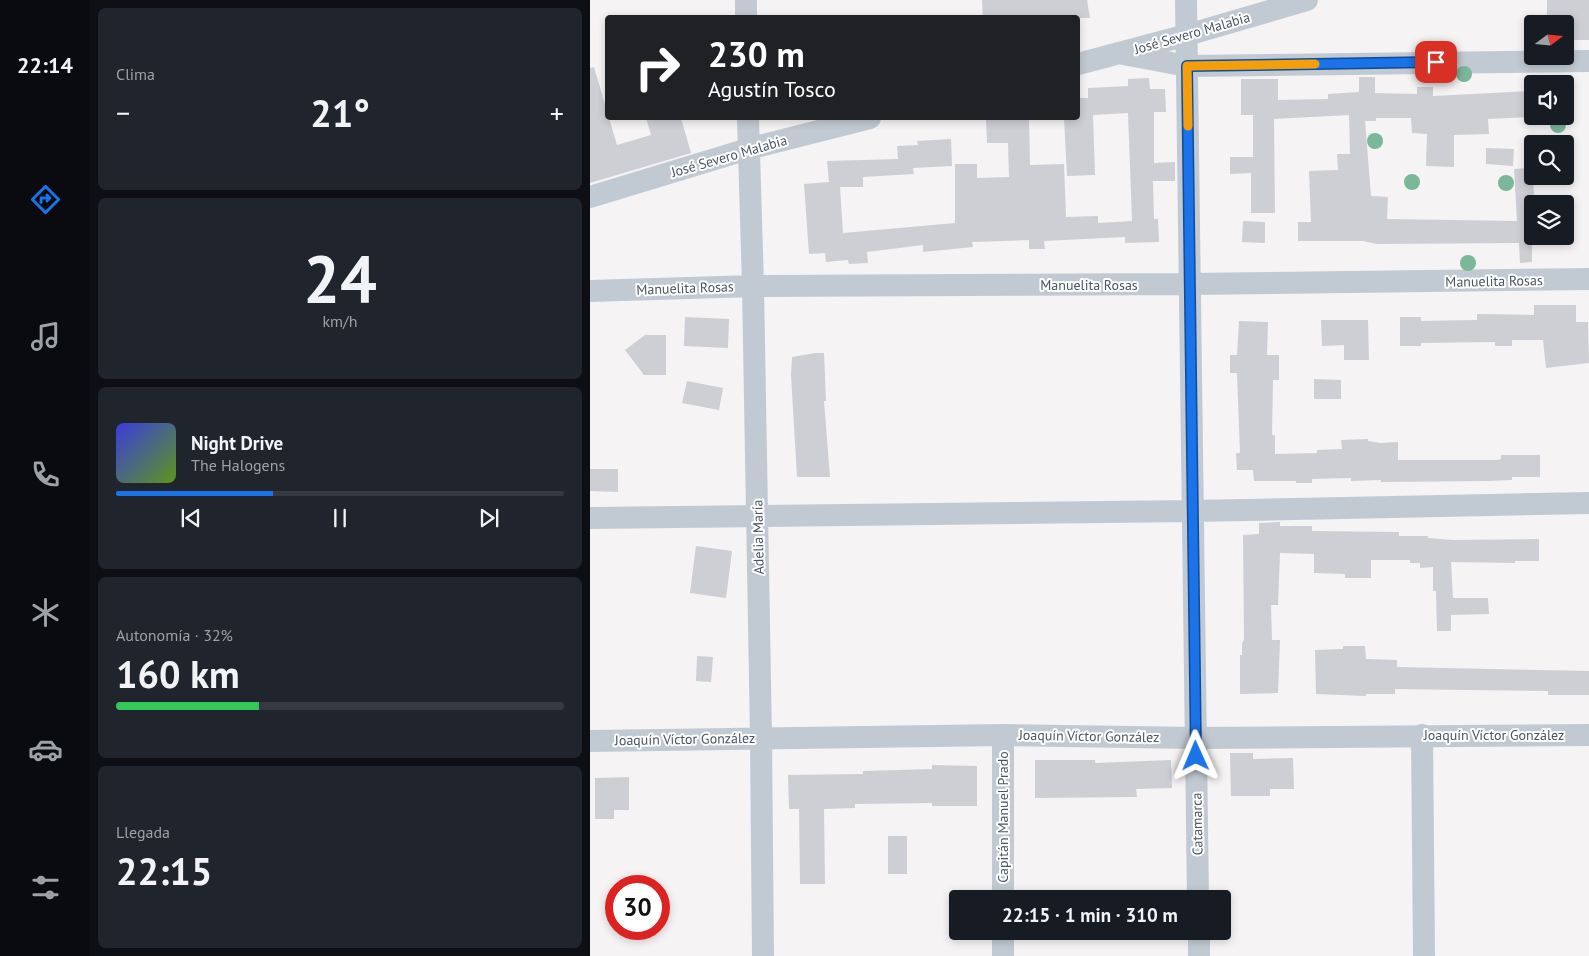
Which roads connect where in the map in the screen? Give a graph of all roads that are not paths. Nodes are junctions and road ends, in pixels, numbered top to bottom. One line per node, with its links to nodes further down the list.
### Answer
1 (746, 0): 4 (street)
2 (1186, 0): 5 (street, Catamarca)
3 (1307, 0): 5 (street, José Severo Malabia)
4 (746, 15)
5 (1187, 36): 6 (street, José Severo Malabia); 9 (street, Catamarca)
6 (1118, 53): 8 (street, José Severo Malabia); 9 (street)
7 (1589, 60): 9 (street)
8 (1080, 63)
9 (1187, 66): 15 (street, Catamarca)
10 (748, 120): 12 (street, Adelia María)
11 (862, 120): 12 (street, José Severo Malabia)
12 (748, 149): 13 (street, José Severo Malabia); 16 (street, Adelia María)
13 (590, 197)
14 (1589, 279): 15 (street, Manuelita Rosas)
15 (1190, 284): 16 (street, Manuelita Rosas); 19 (street, Catamarca)
16 (753, 286): 17 (street, Manuelita Rosas); 20 (street, Adelia María)
17 (590, 291)
18 (1589, 503): 19 (street)
19 (1192, 511): 20 (street); 26 (street, Catamarca)
20 (757, 516): 21 (street); 25 (street, Adelia María)
21 (590, 518)
22 (1003, 735): 25 (street, Joaquín Víctor González); 26 (street, Joaquín Víctor González); 28 (street, Capitán Manuel Prado)
23 (1422, 735): 24 (street, Joaquín Víctor González); 26 (street, Joaquín Víctor González); 35 (street)
24 (1589, 735)
25 (761, 737): 27 (street, Joaquín Víctor González); 32 (street, Adelia María)
26 (1196, 738): 29 (street, Catamarca)
27 (590, 741)
28 (1003, 890)
29 (1198, 890)
30 (1003, 940): 33 (street)
31 (1199, 940): 34 (street)
32 (763, 956)
33 (1003, 956)
34 (1200, 956)
35 (1424, 956)

